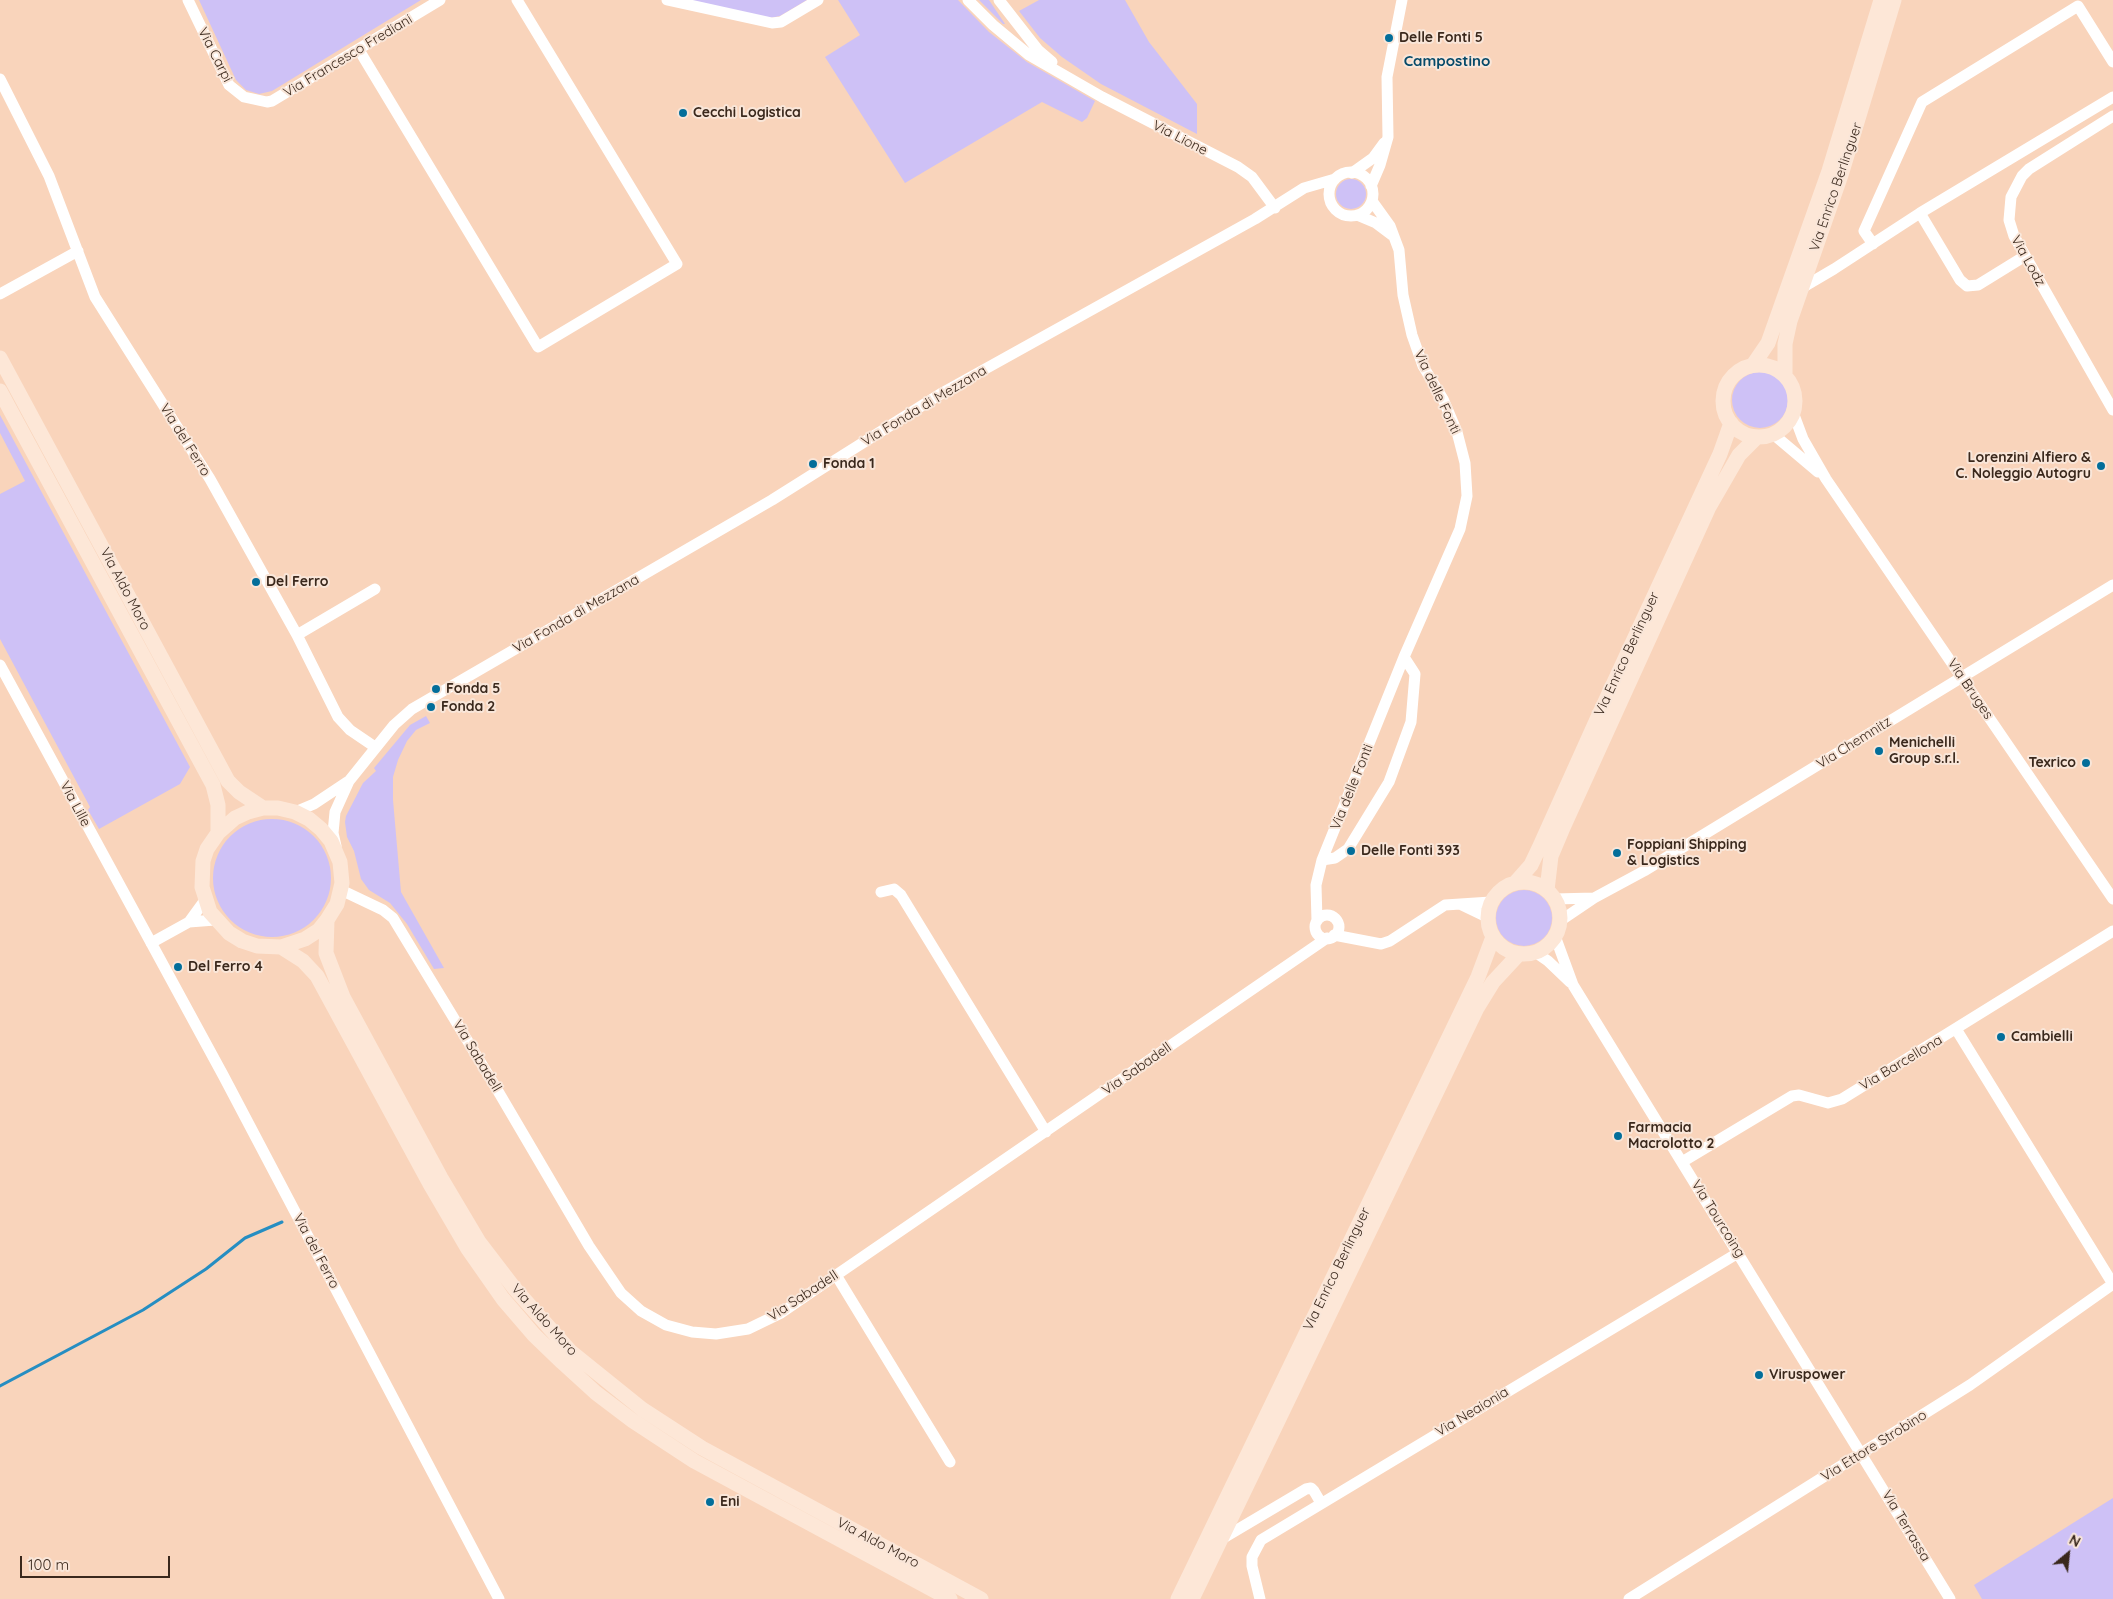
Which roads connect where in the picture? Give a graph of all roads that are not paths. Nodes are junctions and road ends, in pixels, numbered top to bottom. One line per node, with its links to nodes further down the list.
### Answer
1 (188, 0): 16 (street, Via Carpi)
2 (440, 0): 11 (street, Via Francesco Frediani)
3 (517, 0): 11 (street)
4 (667, 0): 5 (street)
5 (818, 0)
6 (968, 0): 14 (street, Via Lione)
7 (999, 0): 14 (street, Via Lione)
8 (1402, 0): 18 (street)
9 (1881, 0): 35 (main road, Via Enrico Berlinguer)
10 (1894, 0): 32 (main road, Via Enrico Berlinguer)
11 (359, 50): 16 (street, Via Francesco Frediani)
12 (2113, 62): 29 (street)
13 (0, 79): 30 (street, Via del Ferro)
14 (1075, 80): 25 (street, Via Lione)
15 (2113, 96): 26 (street)
16 (253, 100)
17 (2113, 116): 31 (street, Via Lodz)
18 (1388, 137): 19 (street); 21 (street)
19 (1352, 173): 20 (street); 21 (street)
20 (1335, 180): 22 (street, Via Fonda di Mezzana); 23 (street)
21 (1371, 186): 24 (street)
22 (1304, 188): 23 (street); 25 (street, Via Fonda di Mezzana)
23 (1330, 198): 27 (street)
24 (1372, 201): 27 (street); 28 (street, Via delle Fonti)
25 (1274, 208): 50 (street, Via Fonda di Mezzana)
26 (1920, 213): 29 (street); 31 (street)
27 (1357, 215): 28 (street)
28 (1394, 236): 47 (street, Via delle Fonti)
29 (1873, 244): 32 (street)
30 (78, 251): 33 (street); 46 (street, Via del Ferro)
31 (2025, 256): 38 (street, Via Lodz)
32 (1800, 289): 36 (main road, Via Enrico Berlinguer)
33 (0, 294)
34 (0, 358): 52 (main road, Via Aldo Moro)
35 (1753, 365): 36 (main road); 40 (main road, Via Enrico Berlinguer)
36 (1785, 375): 39 (main road, Via Enrico Berlinguer)
37 (0, 391): 54 (main road, Via Aldo Moro)
38 (2113, 410)
39 (1794, 414): 41 (main road); 43 (street, Via Bruges)
40 (1731, 423): 42 (main road); 57 (main road, Via Enrico Berlinguer)
41 (1774, 434): 42 (main road); 43 (street, Via Bruges)
42 (1757, 437): 60 (main road, Via Enrico Berlinguer)
43 (1826, 479): 49 (street, Via Bruges)
44 (2113, 585): 49 (street, Via Chemnitz)
45 (375, 589): 46 (street)
46 (297, 635): 50 (street, Via del Ferro)
47 (1404, 657): 56 (street, Via delle Fonti); 56 (street, Via delle Fonti)
48 (0, 665): 76 (street, Via Lille)
49 (1962, 677): 61 (street, Via Chemnitz); 62 (street, Via Bruges)
50 (375, 747): 51 (street)
51 (349, 781): 53 (street); 55 (street)
52 (263, 808): 53 (main road, Via Aldo Moro); 54 (main road, Via Aldo Moro)
53 (295, 812): 55 (main road, Via Aldo Moro)
54 (218, 833): 63 (main road, Via Aldo Moro)
55 (338, 856): 58 (main road, Via Aldo Moro)
56 (1322, 860): 71 (street, Via delle Fonti)
57 (1516, 882): 60 (main road); 64 (main road, Via Enrico Berlinguer)
58 (341, 890): 68 (main road, Via Aldo Moro); 86 (street, Via Sabadell)
59 (881, 892): 83 (street)
60 (1551, 894): 61 (street, Via Chemnitz); 69 (main road, Via Enrico Berlinguer)
61 (1594, 898): 69 (street, Via Chemnitz)
62 (2113, 899)
63 (205, 900): 67 (main road, Via Aldo Moro); 70 (street)
64 (1491, 902): 65 (street); 66 (main road)
65 (1461, 904): 66 (street); 73 (street)
66 (1488, 917): 75 (main road)
67 (216, 920): 70 (street); 77 (main road, Via Aldo Moro)
68 (327, 920): 77 (main road, Via Aldo Moro); 94 (main road, Via Aldo Moro)
69 (1560, 921): 74 (main road)
70 (189, 922): 76 (street)
71 (1320, 922): 73 (street); 73 (street); 78 (street)
72 (2113, 931): 82 (street, Via Barcellona)
73 (1333, 933): 78 (street, Via Sabadell)
74 (1555, 936): 79 (main road); 81 (street, Via Tourcoing)
75 (1493, 937): 80 (main road); 95 (main road, Via Enrico Berlinguer)
76 (151, 943): 92 (street, Via del Ferro)
77 (281, 947): 93 (main road, Via Aldo Moro)
78 (1307, 951): 83 (street, Via Sabadell)
79 (1535, 952): 80 (main road); 81 (street, Via Tourcoing)
80 (1519, 954): 91 (main road, Via Enrico Berlinguer)
81 (1573, 985): 84 (street, Via Tourcoing)
82 (1956, 1029): 84 (street, Via Barcellona); 87 (street)
83 (1046, 1132): 86 (street, Via Sabadell)
84 (1682, 1162): 85 (street, Via Tourcoing)
85 (1738, 1253): 88 (street, Via Tourcoing); 90 (street, Via Neaionia)
86 (836, 1275): 89 (street)
87 (2113, 1284): 88 (street, Via Ettore Strobino)
88 (1862, 1454): 98 (street, Via Ettore Strobino); 99 (street, Via Terrassa)
89 (950, 1462)
90 (1321, 1503): 91 (street); 97 (street, Via Neaionia)
91 (1220, 1540): 96 (main road, Via Enrico Berlinguer)
92 (500, 1599)
93 (950, 1599)
94 (981, 1599)
95 (1178, 1599)
96 (1192, 1599)
97 (1260, 1599)
98 (1628, 1599)
99 (1950, 1599)

